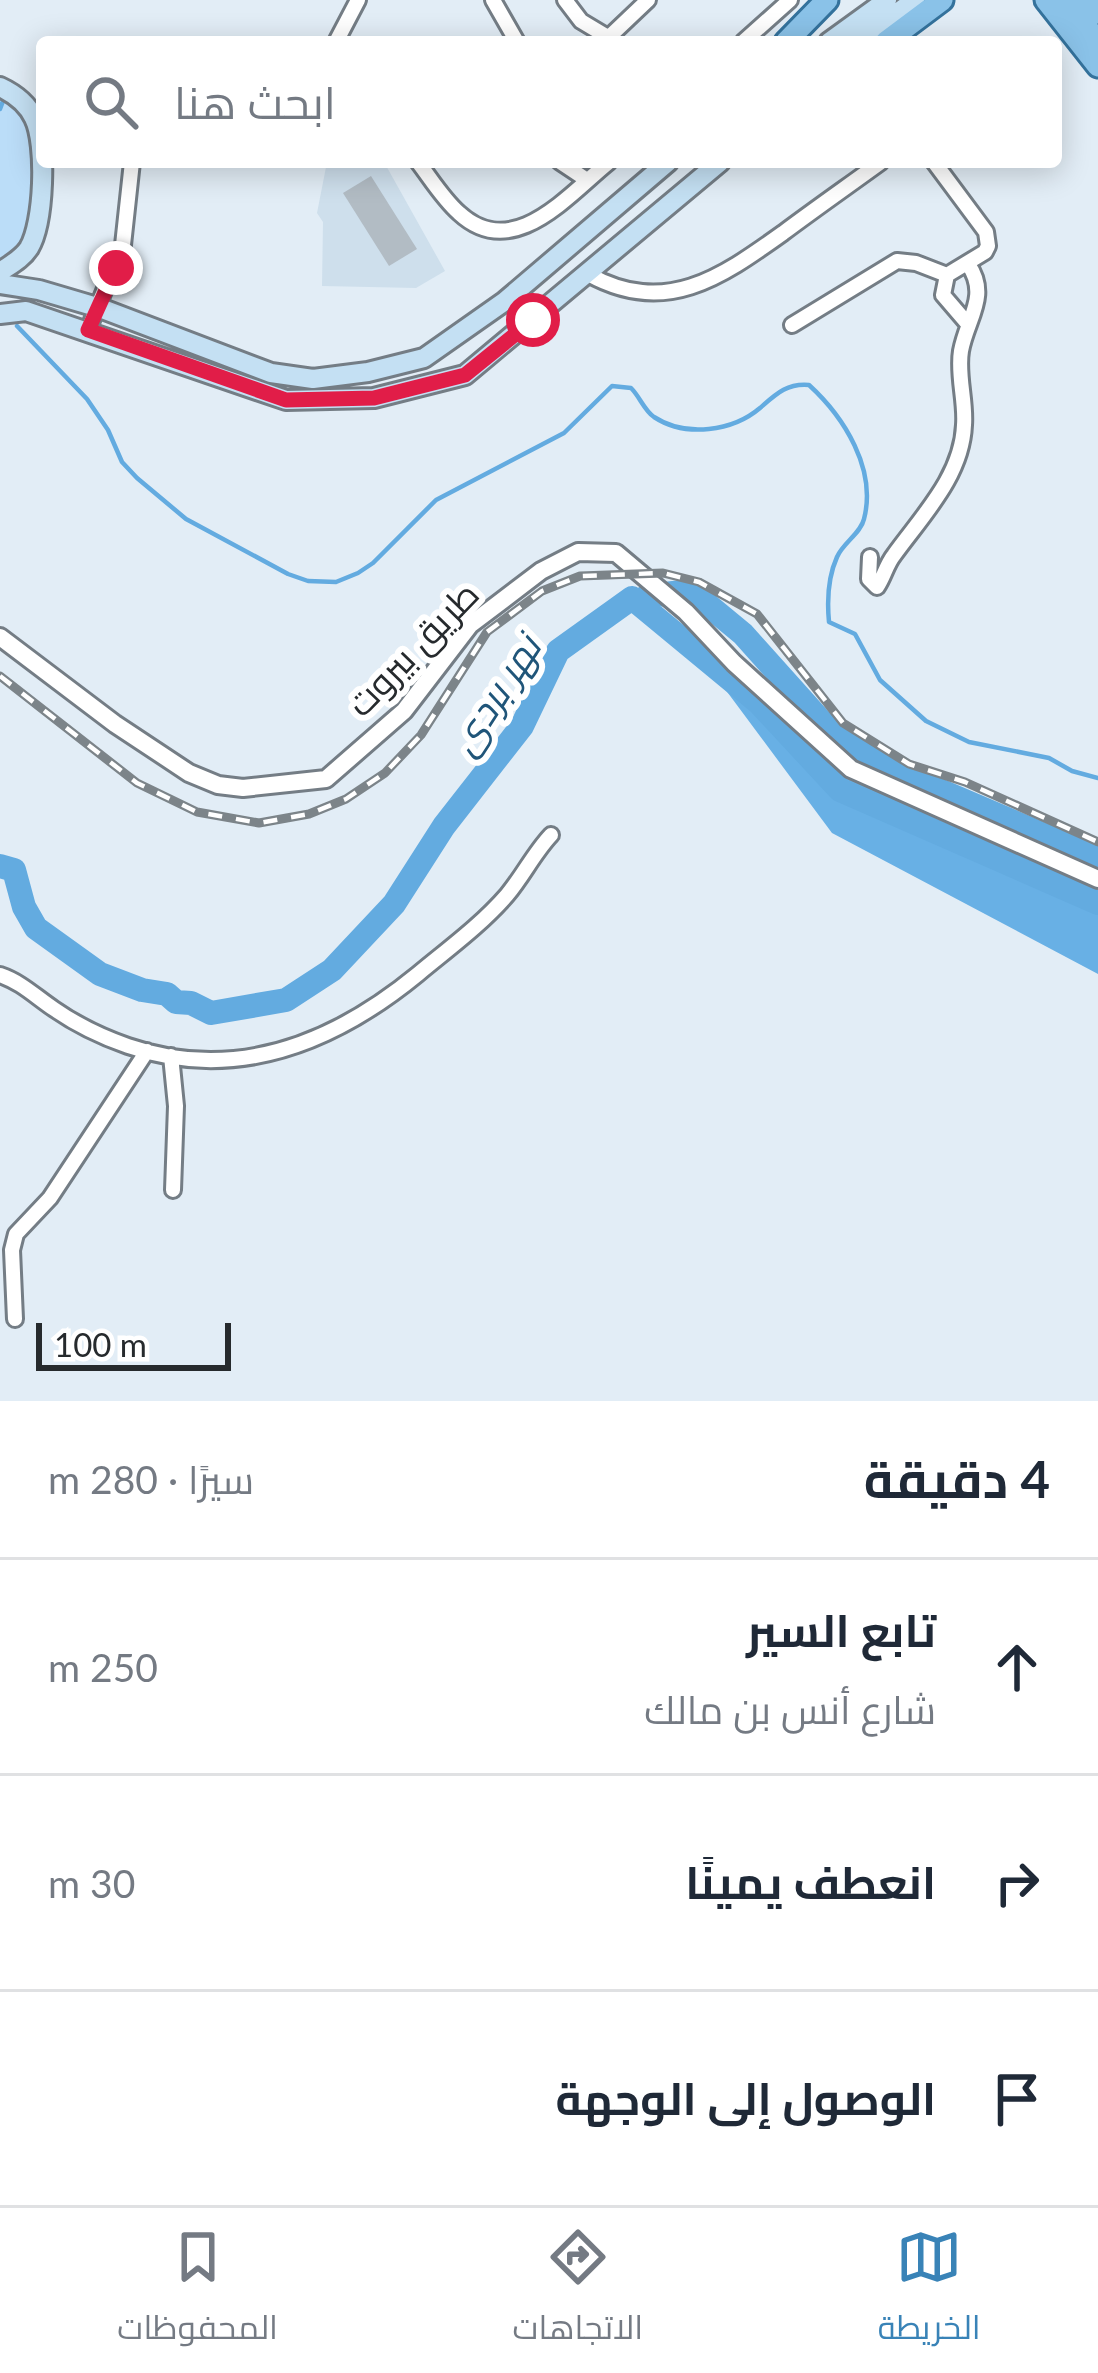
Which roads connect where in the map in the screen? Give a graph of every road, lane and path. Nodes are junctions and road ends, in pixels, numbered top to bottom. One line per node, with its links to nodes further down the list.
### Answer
1 (358, 0): 14 (street)
2 (493, 0): 15 (street)
3 (565, 0): 16 (street)
4 (648, 0): 17 (street)
5 (790, 0): 18 (street)
6 (827, 0): 19 (main road)
7 (887, 0): 20 (main road)
8 (915, 0): 21 (main road)
9 (942, 0): 22 (main road)
10 (1046, 0): 24 (main road)
11 (1069, 0): 23 (main road)
12 (1090, 0): 13 (main road)
13 (1098, 14)
14 (339, 36)
15 (514, 36)
16 (605, 36)
17 (616, 36)
18 (750, 36)
19 (793, 36)
20 (837, 36)
21 (865, 36)
22 (894, 36)
23 (1098, 44)
24 (1098, 66)
25 (8, 91): 26 (main road)
26 (36, 125)
27 (39, 168): 38 (main road)
28 (131, 168): 42 (street)
29 (423, 168): 36 (street)
30 (569, 168): 36 (street)
31 (601, 168): 36 (street)
32 (661, 168): 42 (main road)
33 (713, 168): 39 (main road)
34 (872, 168): 39 (street)
35 (938, 168): 37 (street)
36 (586, 180)
37 (968, 264): 40 (street); 44 (street)
38 (0, 272)
39 (588, 274): 46 (main road)
40 (946, 275): 44 (street); 45 (street)
41 (0, 284): 42 (main road)
42 (100, 308): 46 (street)
43 (0, 314): 46 (main road)
44 (968, 323): 47 (street)
45 (792, 325)
46 (88, 330)
47 (870, 557)
48 (0, 638): 50 (street, طريق بيروت)
49 (551, 835): 53 (street)
50 (1098, 879)
51 (0, 975): 52 (street)
52 (147, 1051): 53 (street); 55 (street)
53 (171, 1056): 54 (street)
54 (173, 1190)
55 (15, 1319)

